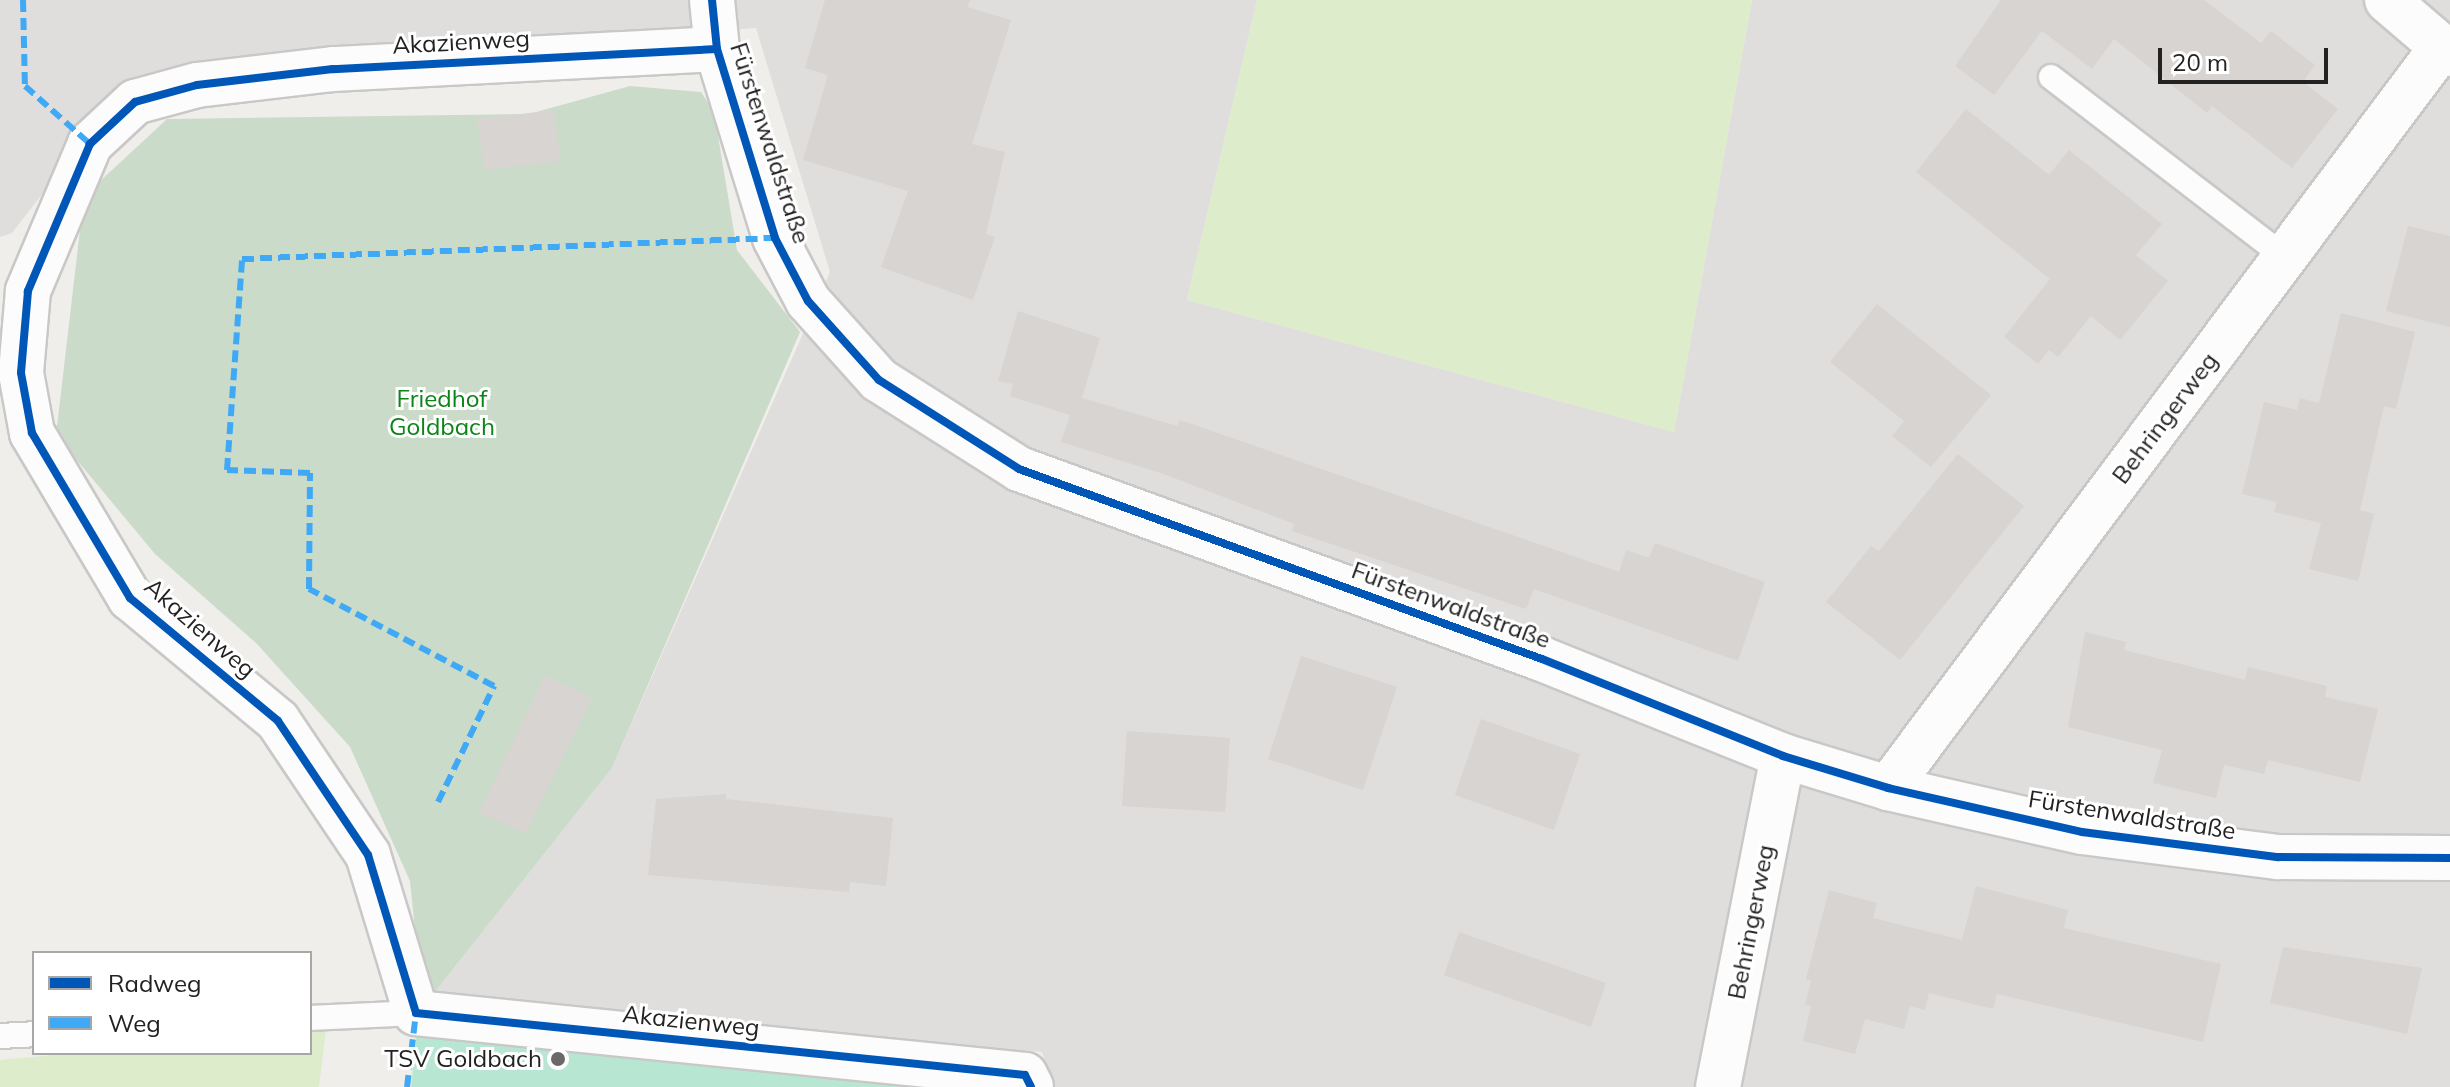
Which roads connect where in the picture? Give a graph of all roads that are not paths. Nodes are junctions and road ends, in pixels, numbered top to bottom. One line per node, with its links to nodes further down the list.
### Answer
1 (712, 0): 3 (street, Fürstenwaldstraße)
2 (2387, 0): 4 (street)
3 (717, 49): 7 (street, Fürstenwaldstraße); 10 (street, Akazienweg)
4 (2446, 50): 6 (street, Behringerweg)
5 (2051, 77): 6 (lane)
6 (2285, 257): 8 (street, Behringerweg)
7 (1783, 756): 8 (street, Fürstenwaldstraße); 15 (street, Behringerweg)
8 (1888, 788): 9 (street, Fürstenwaldstraße)
9 (2450, 858)
10 (416, 1013): 11 (lane); 14 (street, Akazienweg)
11 (312, 1018)
12 (32, 1034): 13 (lane)
13 (0, 1036)
14 (1031, 1087)
15 (1718, 1087)

